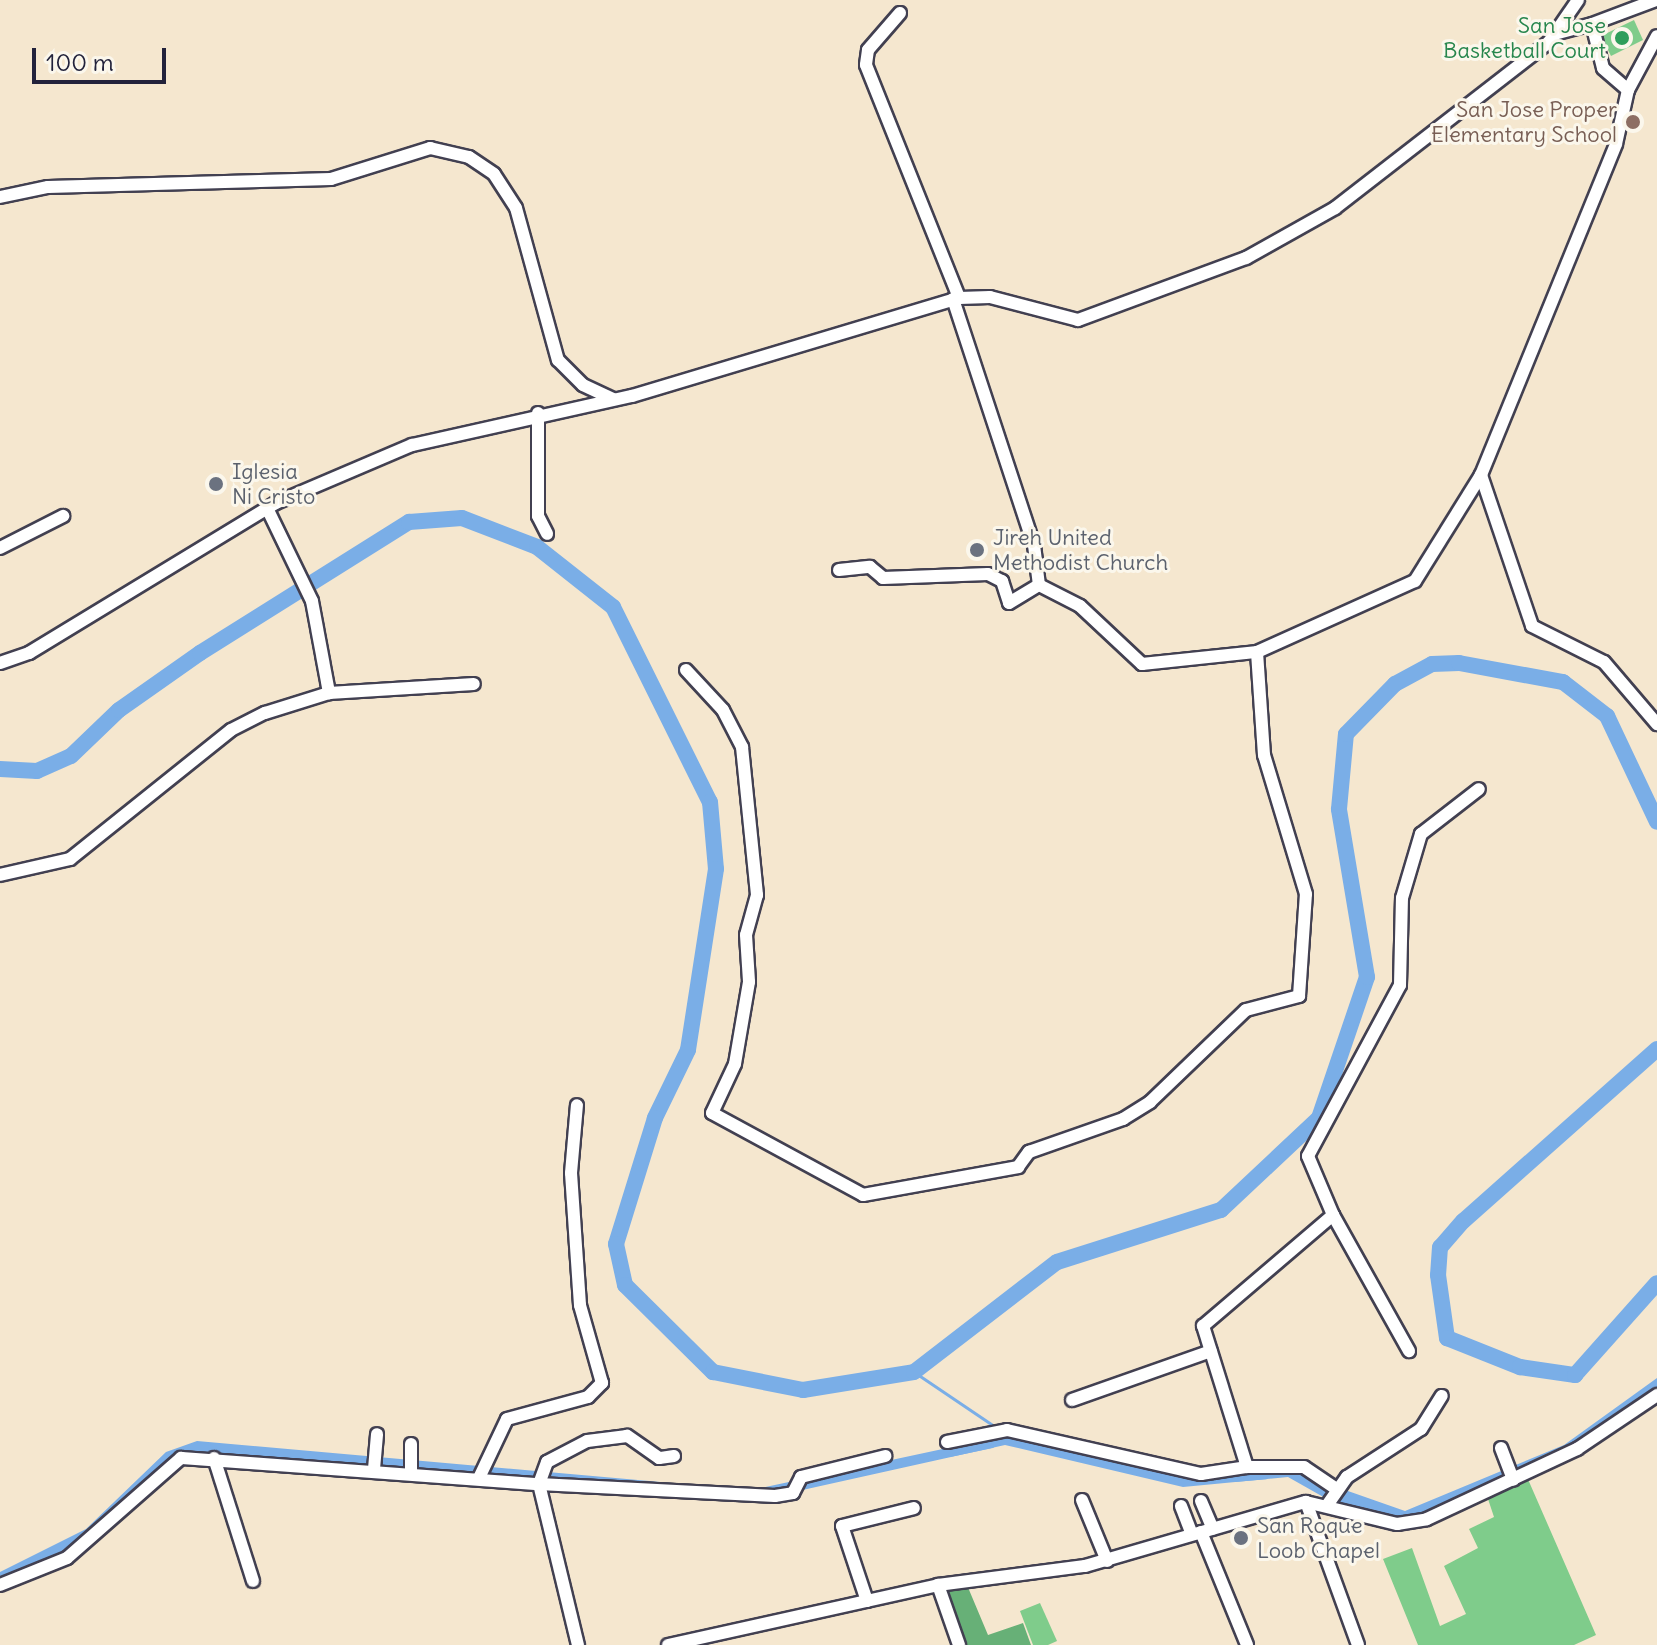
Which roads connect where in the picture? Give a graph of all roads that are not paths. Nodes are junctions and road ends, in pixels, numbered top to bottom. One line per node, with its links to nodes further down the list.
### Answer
1 (1578, 0): 5 (street)
2 (1656, 0): 4 (street)
3 (900, 13): 9 (street)
4 (1592, 24): 5 (street); 7 (street)
5 (1558, 33): 9 (street)
6 (1657, 36): 7 (street)
7 (1628, 90): 12 (street)
8 (0, 197): 10 (street)
9 (956, 298): 10 (street); 18 (street)
10 (613, 399): 11 (street)
11 (538, 413): 13 (street); 15 (street)
12 (1481, 475): 19 (street); 24 (street)
13 (267, 508): 20 (street); 23 (street)
14 (63, 516): 16 (street)
15 (547, 534)
16 (0, 548)
17 (839, 570): 18 (street)
18 (1039, 585): 19 (street)
19 (1257, 652): 21 (street)
20 (0, 663)
21 (686, 670)
22 (474, 684): 23 (street)
23 (329, 693): 26 (street)
24 (1657, 724)
25 (1479, 789): 28 (street)
26 (0, 875)
27 (577, 1105): 44 (street)
28 (1333, 1215): 29 (street); 30 (street)
29 (1211, 1351): 33 (street); 43 (street)
30 (1409, 1351)
31 (1657, 1395): 45 (street)
32 (1442, 1396): 47 (street)
33 (1072, 1400)
34 (377, 1434): 41 (street)
35 (947, 1442): 43 (street)
36 (411, 1444): 42 (street)
37 (1501, 1448): 45 (street)
38 (674, 1456): 46 (street)
39 (885, 1456): 46 (street)
40 (214, 1458): 41 (street); 55 (street); 56 (street)
41 (374, 1463): 42 (street)
42 (411, 1467): 44 (street)
43 (1247, 1467): 47 (street)
44 (480, 1473): 46 (street)
45 (1511, 1475): 47 (street)
46 (541, 1478): 59 (street)
47 (1331, 1498): 50 (street)
48 (1082, 1500): 54 (street)
49 (1201, 1501): 53 (street)
50 (1306, 1502): 53 (street); 63 (street)
51 (1181, 1506): 53 (street)
52 (914, 1508): 58 (street)
53 (1202, 1531): 54 (street); 62 (street)
54 (1107, 1561): 57 (street)
55 (253, 1581)
56 (0, 1585)
57 (938, 1585): 58 (street); 61 (street)
58 (867, 1601): 60 (street)
59 (578, 1645)
60 (668, 1645)
61 (959, 1645)
62 (1247, 1645)
63 (1358, 1645)

